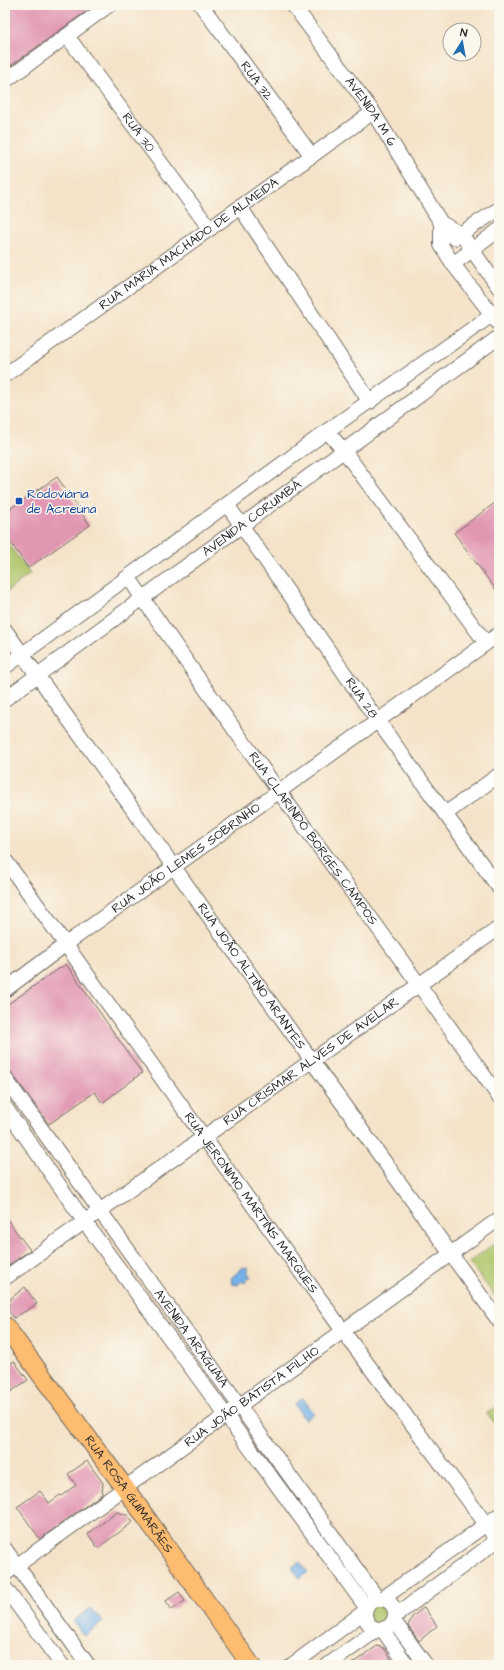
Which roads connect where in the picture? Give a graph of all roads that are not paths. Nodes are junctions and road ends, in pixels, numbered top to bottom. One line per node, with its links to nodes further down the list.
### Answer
1 (109, 5): 4 (street)
2 (201, 5): 7 (street, RUA 32)
3 (293, 5): 6 (street, AVENIDA M 6)
4 (67, 36): 5 (street); 11 (street, RUA 30)
5 (5, 81)
6 (373, 112): 7 (street, RUA MARIA MACHADO DE ALMEIDA); 10 (street, AVENIDA M 6)
7 (312, 156): 8 (street, RUA MARIA MACHADO DE ALMEIDA)
8 (240, 207): 11 (street, RUA MARIA MACHADO DE ALMEIDA); 21 (street)
9 (499, 209): 13 (street)
10 (441, 223): 13 (street, AVENIDA M 6); 14 (street)
11 (210, 229): 20 (street, RUA MARIA MACHADO DE ALMEIDA)
12 (499, 230): 15 (street)
13 (461, 234): 14 (street); 15 (street, AVENIDA M 6)
14 (441, 245): 16 (street)
15 (472, 250): 16 (street); 17 (street, AVENIDA M 6)
16 (453, 264): 18 (street)
17 (499, 288)
18 (497, 316): 21 (street, AVENIDA CORUMBÁ)
19 (499, 337): 23 (street, AVENIDA CORUMBÁ)
20 (5, 375)
21 (370, 402): 22 (street, AVENIDA CORUMBÁ)
22 (327, 431): 23 (street); 24 (street, AVENIDA CORUMBÁ)
23 (344, 451): 25 (street, AVENIDA CORUMBÁ); 30 (street)
24 (228, 506): 25 (street, RUA 28); 26 (street, AVENIDA CORUMBÁ)
25 (242, 526): 27 (street, AVENIDA CORUMBÁ); 35 (street, RUA 28)
26 (129, 578): 27 (street, RUA CLARINDO BORGES CAMPOS); 31 (street, AVENIDA CORUMBÁ)
27 (143, 599): 33 (street, AVENIDA CORUMBÁ); 37 (street, RUA CLARINDO BORGES CAMPOS)
28 (5, 630): 31 (street, RUA JOÃO ALTINO ARANTES)
29 (499, 634): 30 (street, RUA JOÃO LEMES SOBRINHO)
30 (486, 643): 35 (street, RUA JOÃO LEMES SOBRINHO)
31 (22, 655): 32 (street, AVENIDA CORUMBÁ); 33 (street, RUA JOÃO ALTINO ARANTES)
32 (5, 667)
33 (37, 676): 34 (street, AVENIDA CORUMBÁ); 40 (street, RUA JOÃO ALTINO ARANTES)
34 (5, 699)
35 (377, 720): 37 (street, RUA JOÃO LEMES SOBRINHO); 38 (street, RUA 28)
36 (499, 775): 38 (street)
37 (279, 792): 40 (street, RUA JOÃO LEMES SOBRINHO); 44 (street, RUA CLARINDO BORGES CAMPOS)
38 (445, 814): 41 (street, RUA 28)
39 (5, 860): 43 (street, RUA JERONIMO MARTINS MARQUES)
40 (174, 868): 43 (street, RUA JOÃO LEMES SOBRINHO); 46 (street, RUA JOÃO ALTINO ARANTES)
41 (499, 888)
42 (499, 928): 44 (street, RUA CRISMAR ALVES DE AVELAR)
43 (66, 944): 45 (street, RUA JOÃO LEMES SOBRINHO); 52 (street, RUA JERONIMO MARTINS MARQUES)
44 (420, 984): 46 (street, RUA CRISMAR ALVES DE AVELAR); 48 (street, RUA CLARINDO BORGES CAMPOS)
45 (5, 990)
46 (312, 1061): 52 (street, RUA CRISMAR ALVES DE AVELAR); 56 (street, RUA JOÃO ALTINO ARANTES)
47 (5, 1078): 50 (street, AVENIDA ARAGUAIA)
48 (499, 1097)
49 (5, 1107): 51 (street, AVENIDA ARAGUAIA)
50 (32, 1115): 51 (street); 53 (street, AVENIDA ARAGUAIA)
51 (18, 1125): 55 (street, AVENIDA ARAGUAIA)
52 (204, 1137): 53 (street, RUA CRISMAR ALVES DE AVELAR); 62 (street, RUA JERONIMO MARTINS MARQUES)
53 (100, 1210): 55 (street, RUA CRISMAR ALVES DE AVELAR); 58 (street, AVENIDA ARAGUAIA)
54 (499, 1219): 56 (street, RUA JOÃO BATISTA FILHO)
55 (84, 1221): 57 (street, RUA CRISMAR ALVES DE AVELAR); 59 (street, AVENIDA ARAGUAIA)
56 (451, 1253): 60 (street, RUA JOÃO ALTINO ARANTES); 62 (street, RUA JOÃO BATISTA FILHO)
57 (5, 1278)
58 (171, 1309): 59 (street); 63 (street, AVENIDA ARAGUAIA)
59 (156, 1320): 64 (street, AVENIDA ARAGUAIA)
60 (499, 1321)
61 (5, 1326): 65 (main road, RUA ROSA GUIMARÃES)
62 (343, 1331): 63 (street, RUA JOÃO BATISTA FILHO); 69 (street, RUA JERONIMO MARTINS MARQUES)
63 (240, 1405): 64 (street, RUA JOÃO BATISTA FILHO); 66 (street, AVENIDA ARAGUAIA)
64 (226, 1416): 65 (street, RUA JOÃO BATISTA FILHO); 67 (street, AVENIDA ARAGUAIA)
65 (125, 1488): 72 (street, RUA JOÃO BATISTA FILHO); 81 (main road, RUA ROSA GUIMARÃES)
66 (309, 1502): 67 (street); 75 (street, AVENIDA ARAGUAIA)
67 (297, 1512): 76 (street, AVENIDA ARAGUAIA)
68 (499, 1515): 69 (street)
69 (486, 1524): 70 (street, RUA JERONIMO MARTINS MARQUES); 75 (street)
70 (498, 1541): 77 (street)
71 (5, 1549): 72 (street)
72 (17, 1566): 73 (street, RUA JOÃO BATISTA FILHO); 79 (street)
73 (5, 1574)
74 (5, 1588): 80 (street)
75 (379, 1598): 76 (street); 77 (street)
76 (365, 1610): 78 (street); 82 (street)
77 (395, 1618): 78 (street); 85 (street)
78 (380, 1629): 83 (street); 84 (street)
79 (86, 1664)
80 (62, 1665)
81 (251, 1665)
82 (292, 1665)
83 (328, 1665)
84 (407, 1665)
85 (426, 1665)

